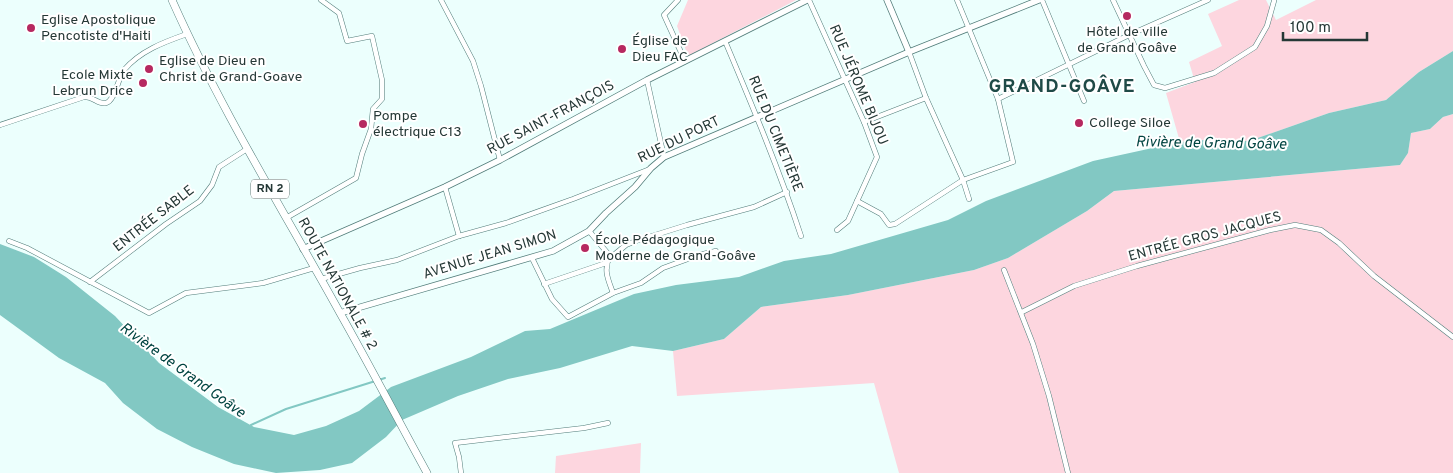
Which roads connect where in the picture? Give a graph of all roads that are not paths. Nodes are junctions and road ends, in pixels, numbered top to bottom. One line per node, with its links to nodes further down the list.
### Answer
1 (172, 0): 15 (main road, ROUTE NATIONALE # 2 / RN 2)
2 (321, 0): 38 (street)
3 (441, 0): 31 (street)
4 (678, 0): 19 (street)
5 (808, 0): 17 (street, RUE SAINT-FRANÇOIS); 22 (street, RUE JÉROME BIJOU)
6 (887, 0): 18 (street)
7 (957, 0): 14 (street)
8 (1040, 0): 14 (street, RUE DU PORT); 20 (street)
9 (1113, 0): 16 (street)
10 (1192, 0): 13 (street)
11 (1208, 0): 13 (street)
12 (1274, 1): 16 (street)
13 (1195, 6): 16 (street)
14 (970, 29): 18 (street, RUE DU PORT); 24 (street)
15 (187, 34): 28 (street); 29 (main road, ROUTE NATIONALE # 2 / RN 2)
16 (1129, 35): 20 (street)
17 (725, 41): 19 (street, RUE SAINT-FRANÇOIS); 26 (street, RUE DU CIMETIÈRE)
18 (909, 52): 22 (street, RUE DU PORT); 23 (street)
19 (685, 61): 21 (street, RUE SAINT-FRANÇOIS)
20 (1068, 64): 24 (street); 25 (street)
21 (647, 80): 30 (street); 31 (street, RUE SAINT-FRANÇOIS)
22 (846, 80): 26 (street, RUE DU PORT); 27 (street, RUE JÉROME BIJOU)
23 (926, 98): 27 (street); 33 (street)
24 (998, 99): 33 (street)
25 (1084, 101)
26 (758, 118): 30 (street, RUE DU PORT); 35 (street, RUE DU CIMETIÈRE)
27 (864, 122): 37 (street, RUE JÉROME BIJOU)
28 (0, 125)
29 (247, 149): 38 (main road, ROUTE NATIONALE # 2 / RN 2); 52 (street, ENTRÉE SABLE)
30 (664, 158): 32 (street, RUE DU PORT)
31 (500, 160): 34 (street, RUE SAINT-FRANÇOIS)
32 (651, 168): 40 (street, AVENUE JEAN SIMON); 41 (street, RUE DU PORT)
33 (963, 180): 36 (street); 37 (street)
34 (445, 187): 41 (street); 44 (street, RUE SAINT-FRANÇOIS)
35 (787, 192): 42 (street, RUE DU CIMETIÈRE); 46 (street)
36 (969, 200)
37 (857, 201): 39 (street, RUE JÉROME BIJOU)
38 (286, 218): 44 (main road, ROUTE NATIONALE # 2 / RN 2)
39 (836, 230)
40 (589, 232): 46 (street); 47 (street, AVENUE JEAN SIMON)
41 (459, 236): 51 (street, RUE DU PORT)
42 (801, 236)
43 (9, 241): 52 (street)
44 (303, 248): 49 (main road, ROUTE NATIONALE # 2 / RN 2)
45 (716, 251): 54 (street)
46 (610, 256): 48 (street)
47 (532, 258): 53 (street); 56 (street, AVENUE JEAN SIMON)
48 (606, 263): 53 (street); 54 (street)
49 (314, 268): 51 (main road, ROUTE NATIONALE # 2 / RN 2); 52 (street)
50 (1004, 270): 55 (street)
51 (321, 279): 56 (main road, ROUTE NATIONALE # 2 / RN 2)
52 (90, 282)
53 (544, 284): 54 (street)
54 (613, 293)
55 (1022, 312): 57 (street, ENTRÉE GROS JACQUES); 61 (street)
56 (340, 313): 59 (main road, ROUTE NATIONALE # 2 / RN 2)
57 (1453, 337)
58 (608, 423): 60 (street)
59 (427, 473)
60 (461, 473)
61 (1068, 473)

